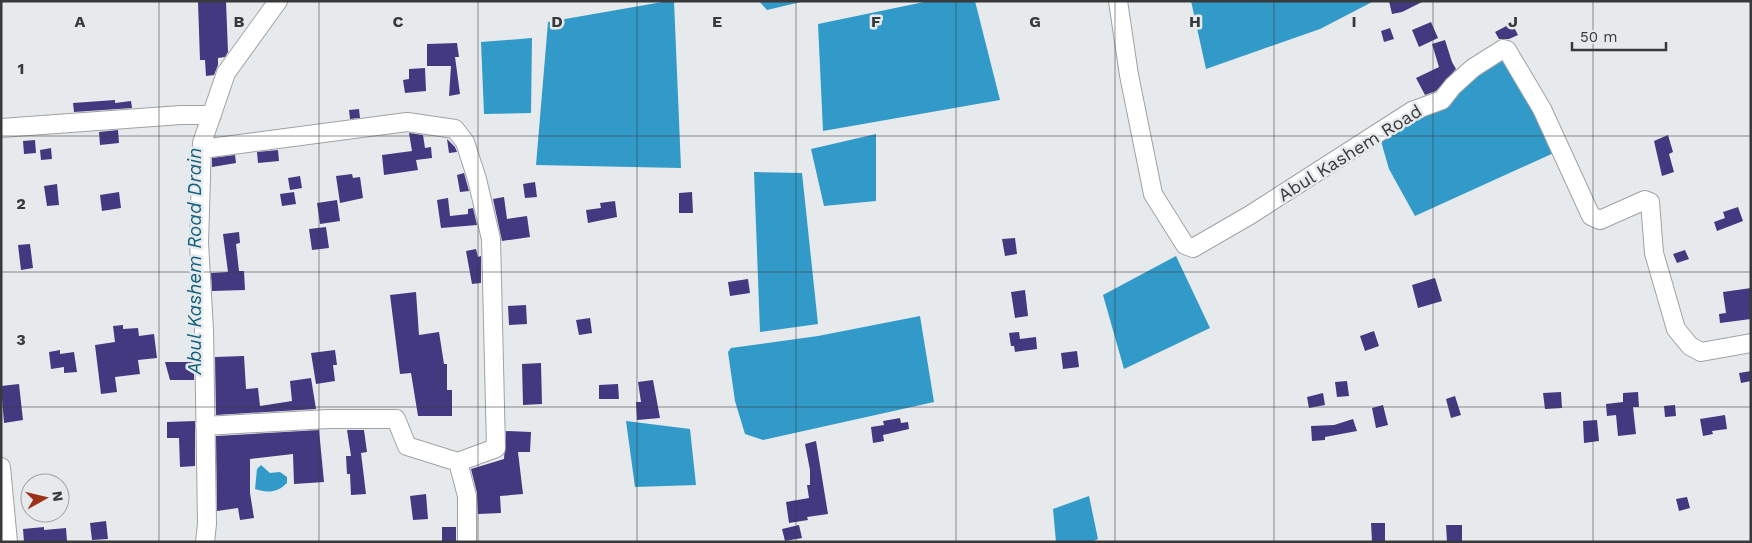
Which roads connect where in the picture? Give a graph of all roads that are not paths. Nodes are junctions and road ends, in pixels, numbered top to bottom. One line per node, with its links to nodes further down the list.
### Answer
1 (278, 1): 3 (street)
2 (1118, 1): 6 (street, Abul Kashem Road)
3 (212, 114): 4 (street); 5 (street)
4 (1, 128)
5 (202, 150): 7 (street); 8 (street)
6 (1751, 343)
7 (206, 426): 8 (street); 11 (street)
8 (458, 462): 12 (street)
9 (1, 468): 10 (street)
10 (8, 542)
11 (205, 542)
12 (467, 542)

